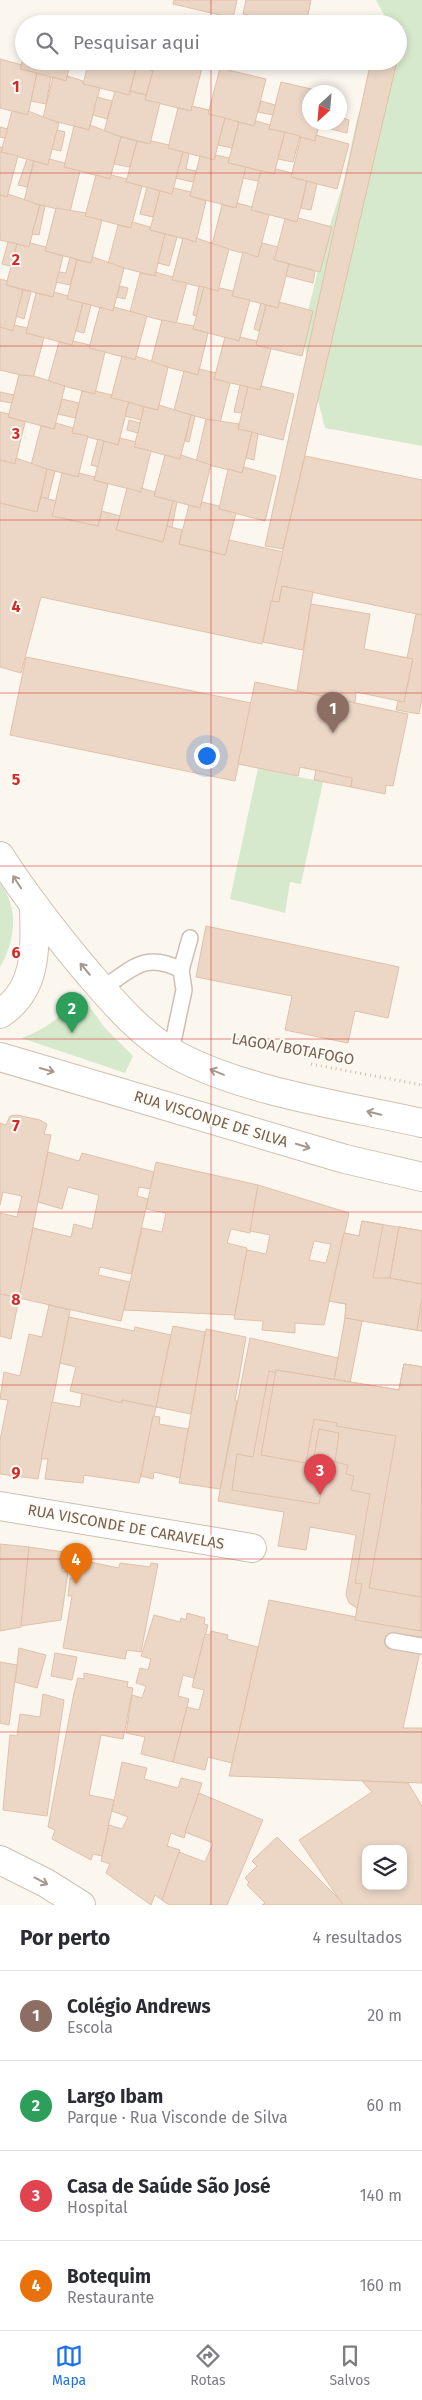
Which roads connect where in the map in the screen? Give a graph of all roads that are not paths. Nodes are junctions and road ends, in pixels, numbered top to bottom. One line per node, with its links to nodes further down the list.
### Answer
1 (0, 856): 2 (main road, one-way to 1)
2 (34, 907): 5 (main road, one-way to 2); 6 (main road)
3 (190, 938): 4 (lane)
4 (181, 970): 5 (lane); 7 (lane)
5 (102, 989): 7 (main road)
6 (0, 1014)
7 (171, 1051): 9 (main road, one-way to 7)
8 (0, 1057): 10 (main road, RUA VISCONDE DE SILVA, one-way to 10)
9 (422, 1123)
10 (422, 1176)
11 (0, 1506): 12 (main road, RUA VISCONDE DE CARAVELAS)
12 (252, 1548)
13 (393, 1641): 14 (lane)
14 (422, 1646)
15 (0, 1860): 16 (main road, one-way to 16)
16 (81, 1905)

